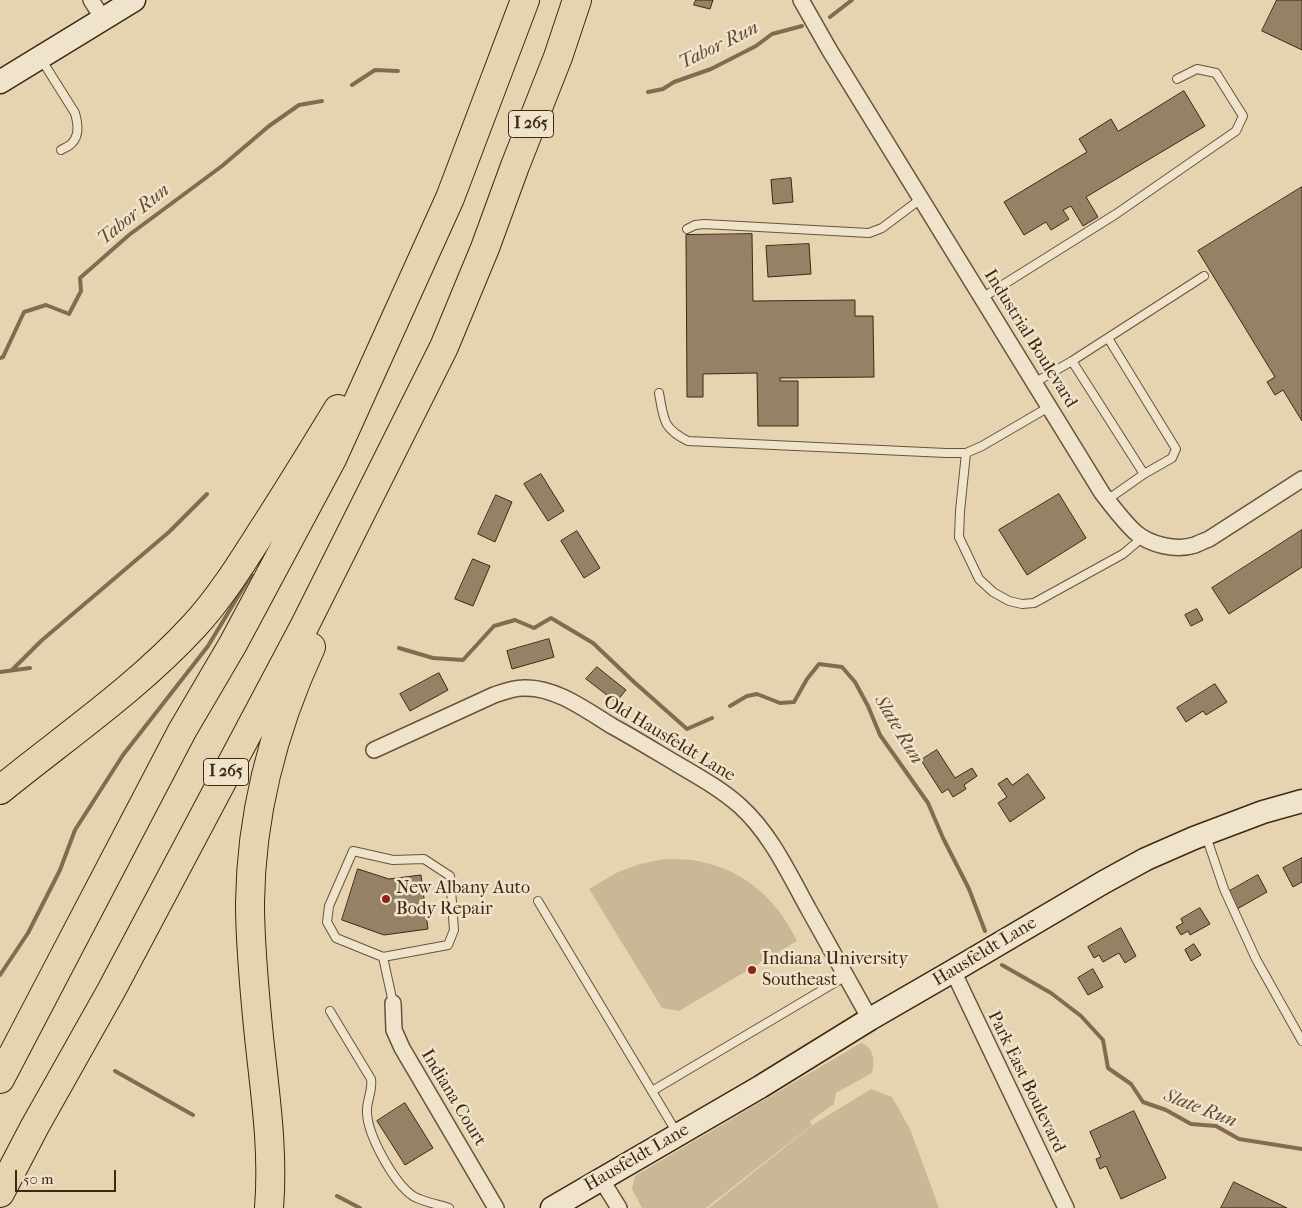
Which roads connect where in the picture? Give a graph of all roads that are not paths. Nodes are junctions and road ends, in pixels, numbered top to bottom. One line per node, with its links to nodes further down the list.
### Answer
1 (134, 0): 5 (street)
2 (525, 0): 13 (highway, I 265)
3 (577, 0): 20 (highway, I 265)
4 (801, 0): 10 (street, Industrial Boulevard)
5 (97, 9): 6 (street)
6 (40, 57): 8 (street); 9 (lane)
7 (1178, 79): 14 (lane)
8 (0, 82)
9 (61, 150)
10 (922, 198): 11 (lane); 14 (street, Industrial Boulevard)
11 (687, 229)
12 (1204, 276): 15 (lane)
13 (408, 292): 27 (highway); 38 (highway, I 265)
14 (982, 298): 17 (street, Industrial Boulevard)
15 (1108, 338): 16 (lane); 22 (lane)
16 (1072, 361): 17 (lane); 22 (lane)
17 (1034, 383): 19 (street, Industrial Boulevard)
18 (660, 393): 21 (lane)
19 (1049, 407): 21 (lane); 24 (street, Industrial Boulevard)
20 (399, 438): 42 (highway, I 265); 43 (highway)
21 (966, 453): 25 (lane)
22 (1144, 474): 24 (lane)
23 (1302, 479): 25 (street, Industrial Boulevard)
24 (1107, 500): 25 (street, Industrial Boulevard)
25 (1143, 537)
26 (374, 750): 33 (street, Old Hausfeldt Lane)
27 (0, 790)
28 (1302, 801): 29 (street, Hausfeldt Lane)
29 (1206, 834): 32 (street, Hausfeldt Lane); 37 (lane)
30 (538, 901): 39 (lane)
31 (383, 957): 31 (lane); 34 (lane)
32 (953, 971): 36 (street, Hausfeldt Lane); 48 (street, Park East Boulevard)
33 (846, 976): 36 (street, Old Hausfeldt Lane); 39 (lane)
34 (393, 1002): 45 (street, Indiana Court)
35 (330, 1011): 44 (lane)
36 (870, 1018): 40 (street, Hausfeldt Lane)
37 (1302, 1041)
38 (0, 1079)
39 (652, 1091): 40 (lane)
40 (678, 1134): 41 (street, Hausfeldt Lane)
41 (601, 1179): 46 (street, Hausfeldt Lane); 47 (street)
42 (0, 1193)
43 (269, 1208)
44 (449, 1208)
45 (496, 1208)
46 (552, 1208)
47 (619, 1208)
48 (1066, 1208)

